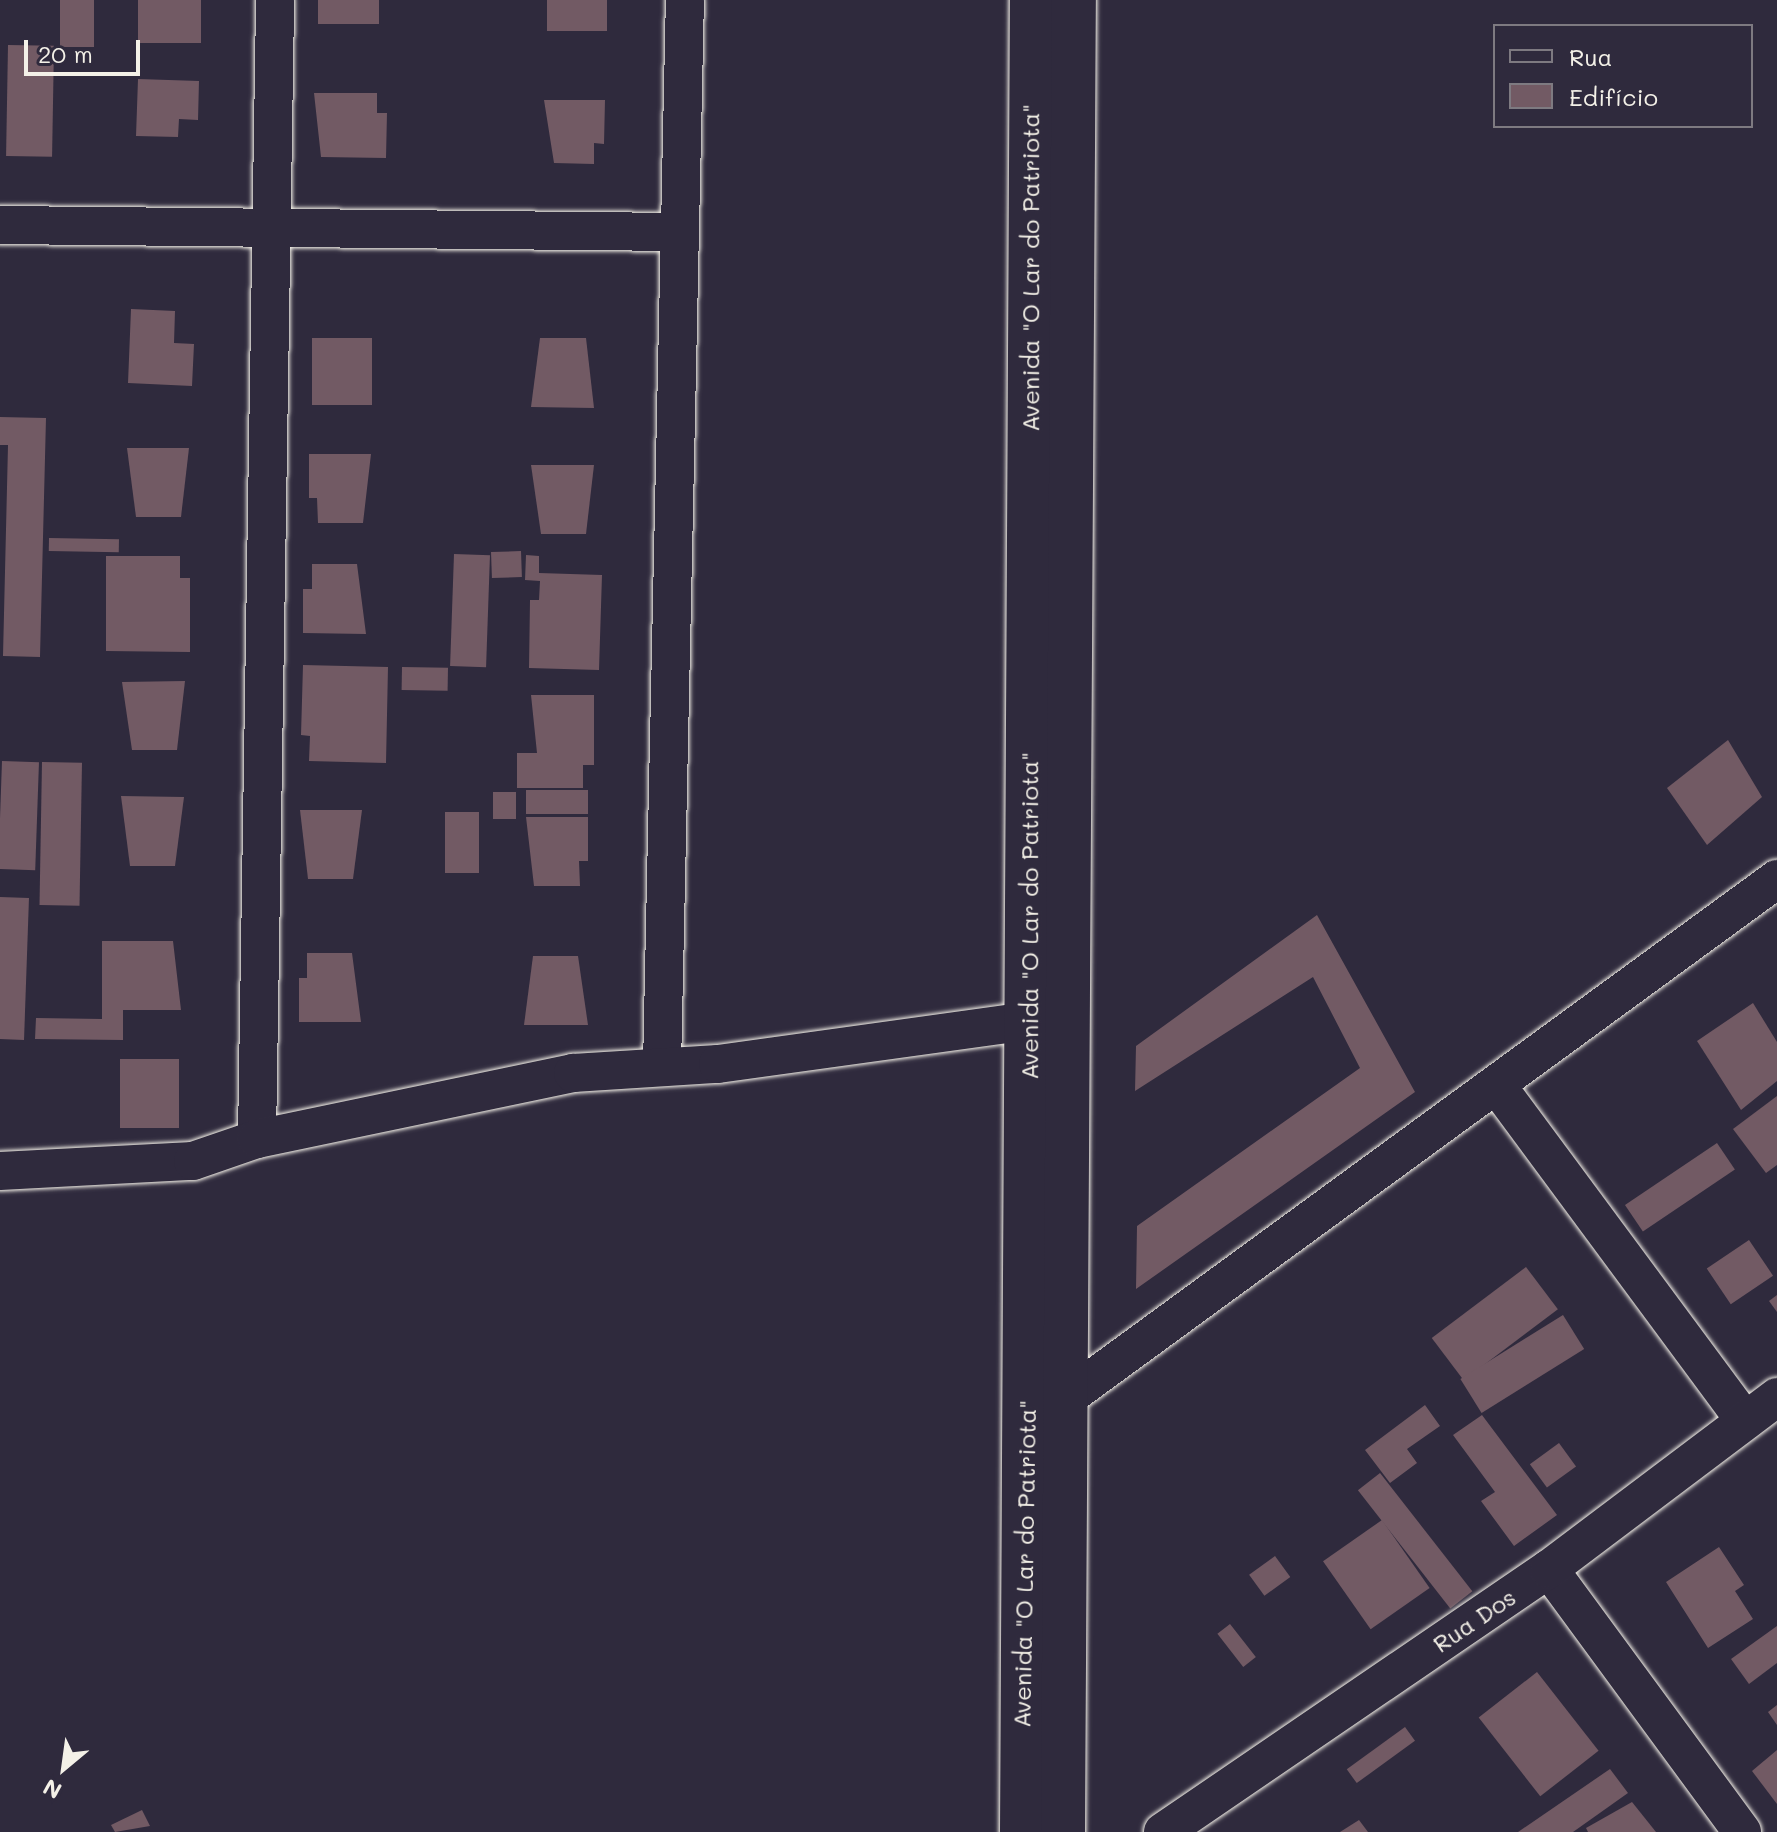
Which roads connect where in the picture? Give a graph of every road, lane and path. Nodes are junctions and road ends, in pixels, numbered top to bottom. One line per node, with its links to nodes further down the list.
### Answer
1 (275, 0): 6 (street)
2 (685, 0): 7 (street)
3 (1032, 0): 9 (main road, Avenida "O Lar do Patriota")
4 (1074, 0): 15 (main road, Avenida "O Lar do Patriota")
5 (0, 225): 6 (street)
6 (272, 225): 7 (street); 12 (street)
7 (679, 232): 10 (street)
8 (1777, 879): 11 (street)
9 (1029, 1021): 10 (street); 18 (main road, Avenida "O Lar do Patriota")
10 (662, 1067): 12 (street)
11 (1498, 1087): 15 (street); 16 (street)
12 (257, 1139): 13 (street)
13 (0, 1171)
14 (1777, 1397): 16 (street, Rua Dos)
15 (1065, 1399): 19 (main road, Avenida "O Lar do Patriota")
16 (1745, 1421): 17 (street, Rua Dos)
17 (1549, 1569): 20 (street, Rua Dos); 21 (street)
18 (1022, 1832)
19 (1063, 1832)
20 (1163, 1832)
21 (1742, 1832)

